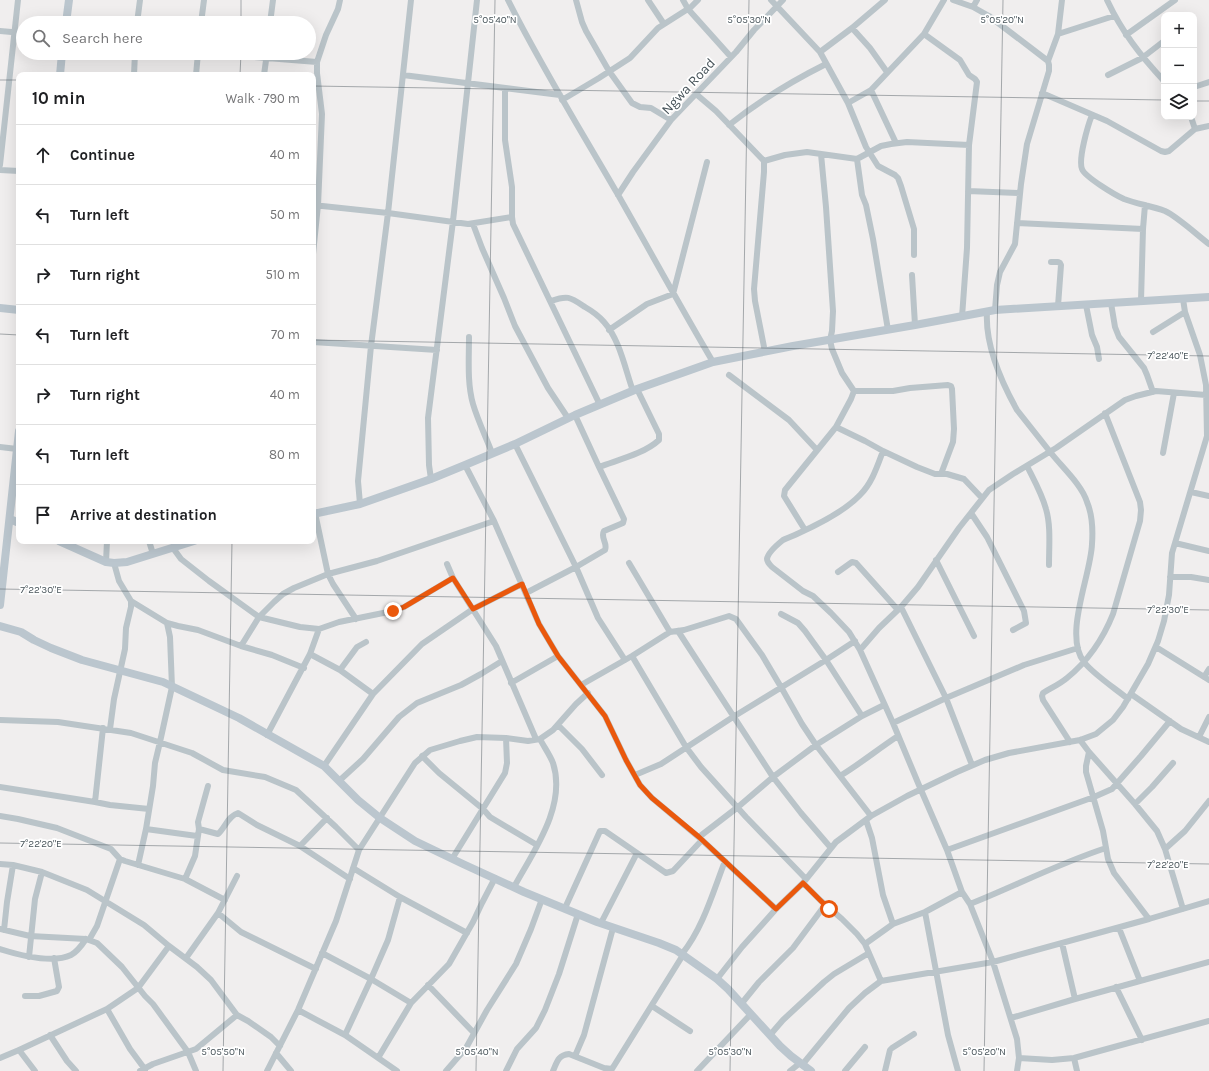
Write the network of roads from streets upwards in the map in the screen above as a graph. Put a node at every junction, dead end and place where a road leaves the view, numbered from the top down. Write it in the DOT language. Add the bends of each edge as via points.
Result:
graph roads {
  1 [pos="18,0"];
  2 [pos="69,0"];
  3 [pos="140,0"];
  4 [pos="204,0"];
  5 [pos="273,0"];
  6 [pos="340,0"];
  7 [pos="411,0"];
  8 [pos="477,0"];
  9 [pos="508,0"];
  10 [pos="576,0"];
  11 [pos="648,0"];
  12 [pos="683,0"];
  13 [pos="698,0"];
  14 [pos="771,0"];
  15 [pos="784,0"];
  16 [pos="885,0"];
  17 [pos="944,0"];
  18 [pos="953,0"];
  19 [pos="977,0"];
  20 [pos="1062,0"];
  21 [pos="1107,0"];
  22 [pos="1175,0"];
  23 [pos="777,7"];
  24 [pos="973,7"];
  25 [pos="688,9"];
  26 [pos="16,16"];
  27 [pos="16,16"];
  28 [pos="67,16"];
  29 [pos="138,16"];
  30 [pos="202,16"];
  31 [pos="271,16"];
  32 [pos="1114,16"];
  33 [pos="664,24"];
  34 [pos="852,28"];
  35 [pos="0,31"];
  36 [pos="14,33"];
  37 [pos="924,34"];
  38 [pos="1058,34"];
  39 [pos="1126,35"];
  40 [pos="1161,43"];
  41 [pos="820,52"];
  42 [pos="731,57"];
  43 [pos="1142,58"];
  44 [pos="61,60"];
  45 [pos="135,60"];
  46 [pos="197,60"];
  47 [pos="266,60"];
  48 [pos="300,60"];
  49 [pos="1048,61"];
  50 [pos="317,62"];
  51 [pos="826,64"];
  52 [pos="609,71"];
  53 [pos="60,72"];
  54 [pos="134,72"];
  55 [pos="196,72"];
  56 [pos="264,72"];
  57 [pos="887,72"];
  58 [pos="403,75"];
  59 [pos="1108,75"];
  60 [pos="1161,78"];
  61 [pos="1209,82"];
  62 [pos="469,84"];
  63 [pos="1197,86"];
  64 [pos="505,88"];
  65 [pos="871,90"];
  66 [pos="1042,93"];
  67 [pos="696,94"];
  68 [pos="561,98"];
  69 [pos="848,103"];
  70 [pos="1092,115"];
  71 [pos="671,120"];
  72 [pos="1192,120"];
  73 [pos="729,125"];
  74 [pos="1209,126"];
  75 [pos="1195,129"];
  76 [pos="896,143"];
  77 [pos="968,145"];
  78 [pos="869,152"];
  79 [pos="821,154"];
  80 [pos="857,159"];
  81 [pos="764,161"];
  82 [pos="707,162"];
  83 [pos="0,165"];
  84 [pos="0,170"];
  85 [pos="16,172"];
  86 [pos="968,191"];
  87 [pos="316,192"];
  88 [pos="1020,193"];
  89 [pos="618,195"];
  90 [pos="316,205"];
  91 [pos="1145,205"];
  92 [pos="388,213"];
  93 [pos="512,217"];
  94 [pos="453,222"];
  95 [pos="473,224"];
  96 [pos="1017,224"];
  97 [pos="1143,229"];
  98 [pos="1209,244"];
  99 [pos="914,255"];
  100 [pos="1051,262"];
  101 [pos="912,274"];
  102 [pos="673,294"];
  103 [pos="1209,297"];
  104 [pos="1183,299"];
  105 [pos="551,301"];
  106 [pos="1141,301"];
  107 [pos="1111,303"];
  108 [pos="1086,305"];
  109 [pos="1058,306"];
  110 [pos="0,308"];
  111 [pos="16,310"];
  112 [pos="991,311"];
  113 [pos="1185,312"];
  114 [pos="962,317"];
  115 [pos="915,325"];
  116 [pos="609,330"];
  117 [pos="888,330"];
  118 [pos="1153,332"];
  119 [pos="469,337"];
  120 [pos="830,340"];
  121 [pos="316,342"];
  122 [pos="371,346"];
  123 [pos="437,350"];
  124 [pos="765,352"];
  125 [pos="1099,359"];
  126 [pos="713,362"];
  127 [pos="729,375"];
  128 [pos="1208,384"];
  129 [pos="635,390"];
  130 [pos="854,391"];
  131 [pos="1153,392"];
  132 [pos="1174,393"];
  133 [pos="1206,395"];
  134 [pos="600,405"];
  135 [pos="1105,413"];
  136 [pos="571,417"];
  137 [pos="836,427"];
  138 [pos="1208,436"];
  139 [pos="515,444"];
  140 [pos="0,447"];
  141 [pos="16,448"];
  142 [pos="817,450"];
  143 [pos="883,451"];
  144 [pos="1050,452"];
  145 [pos="492,453"];
  146 [pos="1163,453"];
  147 [pos="465,465"];
  148 [pos="16,466"];
  149 [pos="1027,466"];
  150 [pos="598,467"];
  151 [pos="941,474"];
  152 [pos="431,478"];
  153 [pos="1191,492"];
  154 [pos="1209,496"];
  155 [pos="982,498"];
  156 [pos="360,504"];
  157 [pos="971,513"];
  158 [pos="316,514"];
  159 [pos="10,519"];
  160 [pos="494,521"];
  161 [pos="16,522"];
  162 [pos="316,523"];
  163 [pos="804,530"];
  164 [pos="1175,543"];
  165 [pos="66,544"];
  166 [pos="107,544"];
  167 [pos="150,544"];
  168 [pos="185,544"];
  169 [pos="173,548"];
  170 [pos="1209,552"];
  171 [pos="152,554"];
  172 [pos="936,560"];
  173 [pos="106,562"];
  174 [pos="629,563"];
  175 [pos="114,564"];
  176 [pos="446,564"];
  177 [pos="1049,564"];
  178 [pos="576,567"];
  179 [pos="838,572"];
  180 [pos="328,574"];
  181 [pos="1170,577"];
  182 [pos="453,578"];
  183 [pos="1209,580"];
  184 [pos="522,584"];
  185 [pos="1,589"];
  186 [pos="526,593"];
  187 [pos="131,601"];
  188 [pos="0,605"];
  189 [pos="473,609"];
  190 [pos="900,609"];
  191 [pos="781,614"];
  192 [pos="259,617"];
  193 [pos="356,618"];
  194 [pos="168,623"];
  195 [pos="0,626"];
  196 [pos="319,629"];
  197 [pos="1013,630"];
  198 [pos="678,631"];
  199 [pos="670,632"];
  200 [pos="974,636"];
  201 [pos="855,641"];
  202 [pos="366,642"];
  203 [pos="241,646"];
  204 [pos="1156,647"];
  205 [pos="1078,648"];
  206 [pos="860,650"];
  207 [pos="310,654"];
  208 [pos="558,656"];
  209 [pos="632,656"];
  210 [pos="625,660"];
  211 [pos="826,660"];
  212 [pos="502,661"];
  213 [pos="1084,662"];
  214 [pos="304,668"];
  215 [pos="1209,669"];
  216 [pos="340,670"];
  217 [pos="121,672"];
  218 [pos="1207,679"];
  219 [pos="511,683"];
  220 [pos="581,685"];
  221 [pos="172,687"];
  222 [pos="781,687"];
  223 [pos="588,693"];
  224 [pos="373,694"];
  225 [pos="1130,696"];
  226 [pos="946,698"];
  227 [pos="884,705"];
  228 [pos="733,716"];
  229 [pos="862,716"];
  230 [pos="1209,717"];
  231 [pos="0,720"];
  232 [pos="1170,721"];
  233 [pos="893,723"];
  234 [pos="558,725"];
  235 [pos="103,728"];
  236 [pos="110,729"];
  237 [pos="267,735"];
  238 [pos="898,736"];
  239 [pos="1199,737"];
  240 [pos="506,738"];
  241 [pos="538,739"];
  242 [pos="1080,740"];
  243 [pos="160,742"];
  244 [pos="1070,742"];
  245 [pos="1209,742"];
  246 [pos="816,745"];
  247 [pos="686,747"];
  248 [pos="1089,752"];
  249 [pos="422,756"];
  250 [pos="1173,763"];
  251 [pos="324,766"];
  252 [pos="972,766"];
  253 [pos="602,775"];
  254 [pos="635,775"];
  255 [pos="840,776"];
  256 [pos="773,777"];
  257 [pos="339,781"];
  258 [pos="1117,784"];
  259 [pos="208,786"];
  260 [pos="0,787"];
  261 [pos="920,790"];
  262 [pos="1094,797"];
  263 [pos="1209,801"];
  264 [pos="95,802"];
  265 [pos="1135,804"];
  266 [pos="738,808"];
  267 [pos="149,809"];
  268 [pos="482,809"];
  269 [pos="0,816"];
  270 [pos="327,818"];
  271 [pos="380,818"];
  272 [pos="869,818"];
  273 [pos="146,829"];
  274 [pos="199,829"];
  275 [pos="197,836"];
  276 [pos="700,838"];
  277 [pos="537,845"];
  278 [pos="300,846"];
  279 [pos="831,848"];
  280 [pos="1106,848"];
  281 [pos="1165,849"];
  282 [pos="359,850"];
  283 [pos="947,850"];
  284 [pos="637,853"];
  285 [pos="120,859"];
  286 [pos="452,859"];
  287 [pos="725,861"];
  288 [pos="0,864"];
  289 [pos="13,865"];
  290 [pos="138,865"];
  291 [pos="353,868"];
  292 [pos="42,872"];
  293 [pos="237,876"];
  294 [pos="495,878"];
  295 [pos="185,879"];
  296 [pos="350,880"];
  297 [pos="805,881"];
  298 [pos="514,887"];
  299 [pos="962,892"];
  300 [pos="400,897"];
  301 [pos="542,899"];
  302 [pos="225,900"];
  303 [pos="1209,901"];
  304 [pos="106,902"];
  305 [pos="970,904"];
  306 [pos="825,905"];
  307 [pos="564,908"];
  308 [pos="776,909"];
  309 [pos="1183,909"];
  310 [pos="925,912"];
  311 [pos="218,913"];
  312 [pos="578,914"];
  313 [pos="1149,919"];
  314 [pos="601,923"];
  315 [pos="893,924"];
  316 [pos="613,928"];
  317 [pos="1119,928"];
  318 [pos="2,930"];
  319 [pos="467,932"];
  320 [pos="30,936"];
  321 [pos="88,939"];
  322 [pos="1062,943"];
  323 [pos="865,944"];
  324 [pos="169,946"];
  325 [pos="0,949"];
  326 [pos="322,953"];
  327 [pos="868,953"];
  328 [pos="683,955"];
  329 [pos="29,957"];
  330 [pos="54,958"];
  331 [pos="186,958"];
  332 [pos="993,962"];
  333 [pos="1209,962"];
  334 [pos="316,968"];
  335 [pos="937,971"];
  336 [pos="371,979"];
  337 [pos="717,979"];
  338 [pos="881,981"];
  339 [pos="1140,981"];
  340 [pos="428,985"];
  341 [pos="1116,987"];
  342 [pos="138,988"];
  343 [pos="25,996"];
  344 [pos="1075,999"];
  345 [pos="411,1003"];
  346 [pos="742,1003"];
  347 [pos="652,1006"];
  348 [pos="107,1009"];
  349 [pos="298,1010"];
  350 [pos="751,1014"];
  351 [pos="237,1015"];
  352 [pos="1011,1018"];
  353 [pos="1209,1021"];
  354 [pos="690,1031"];
  355 [pos="474,1033"];
  356 [pos="914,1034"];
  357 [pos="50,1035"];
  358 [pos="345,1035"];
  359 [pos="770,1035"];
  360 [pos="1142,1040"];
  361 [pos="280,1046"];
  362 [pos="865,1046"];
  363 [pos="19,1050"];
  364 [pos="188,1052"];
  365 [pos="276,1053"];
  366 [pos="575,1056"];
  367 [pos="0,1058"];
  368 [pos="378,1058"];
  369 [pos="1018,1058"];
  370 [pos="1074,1058"];
  371 [pos="801,1064"];
  372 [pos="143,1070"];
  373 [pos="612,1070"];
  374 [pos="956,1070"];
  375 [pos="34,1071"];
  376 [pos="76,1071"];
  377 [pos="196,1071"];
  378 [pos="267,1071"];
  379 [pos="291,1071"];
  380 [pos="397,1071"];
  381 [pos="446,1071"];
  382 [pos="506,1071"];
  383 [pos="553,1071"];
  384 [pos="698,1071"];
  385 [pos="790,1071"];
  386 [pos="811,1071"];
  387 [pos="845,1071"];
  388 [pos="885,1071"];
  389 [pos="1017,1071"];
  390 [pos="1077,1071"];
  1 -- 27 [label="street"];
  2 -- 28 [label="street"];
  3 -- 29 [label="street"];
  4 -- 30 [label="street"];
  5 -- 31 [label="street"];
  6 -- 50 [label="street"];
  7 -- 58 [label="street"];
  8 -- 62 [label="street"];
  9 -- 68 [label="street"];
  10 -- 52 [label="street" via="584,27"];
  11 -- 33 [label="street"];
  12 -- 25 [label="street"];
  13 -- 25 [label="street"];
  14 -- 23 [label="street"];
  15 -- 23 [label="street, Ngwa Road"];
  16 -- 34 [label="street"];
  17 -- 37 [label="street"];
  18 -- 24 [label="street"];
  19 -- 24 [label="street"];
  20 -- 38 [label="street"];
  21 -- 32 [label="street"];
  22 -- 39 [label="street"];
  23 -- 41 [label="street"];
  23 -- 42 [label="street, Ngwa Road"];
  24 -- 49 [label="street" via="989,16"];
  25 -- 33 [label="street"];
  25 -- 42 [label="street"];
  26 -- 36 [label="street"];
  32 -- 38 [label="street"];
  32 -- 39 [label="street"];
  33 -- 52 [label="street" via="649,36 634,54"];
  34 -- 41 [label="street"];
  34 -- 57 [label="street"];
  35 -- 36 [label="street"];
  36 -- 83 [label="street"];
  37 -- 57 [label="street"];
  37 -- 77 [label="street" via="960,60 968,75 977,82"];
  38 -- 49 [label="street"];
  39 -- 43 [label="street"];
  40 -- 43 [label="street"];
  41 -- 51 [label="street"];
  42 -- 67 [label="street, Ngwa Road"];
  43 -- 59 [label="street"];
  43 -- 60 [label="street"];
  44 -- 53 [label="street"];
  45 -- 54 [label="street"];
  46 -- 55 [label="street"];
  47 -- 56 [label="street"];
  48 -- 50 [label="street"];
  49 -- 66 [label="street" via="1049,71"];
  50 -- 87 [label="street" via="322,114"];
  51 -- 69 [label="street"];
  51 -- 73 [label="street" via="763,100"];
  52 -- 68 [label="street"];
  52 -- 71 [label="street" via="632,102 640,107 651,108"];
  57 -- 65 [label="street"];
  58 -- 62 [label="street"];
  58 -- 92 [label="street"];
  61 -- 63 [label="street"];
  62 -- 64 [label="street"];
  62 -- 94 [label="street"];
  64 -- 68 [label="street"];
  64 -- 93 [label="street" via="505,140 512,187"];
  65 -- 69 [label="street"];
  65 -- 76 [label="street"];
  66 -- 70 [label="street"];
  66 -- 88 [label="street" via="1027,144"];
  67 -- 71 [label="street, Ngwa Road"];
  67 -- 73 [label="street"];
  68 -- 89 [label="street"];
  69 -- 78 [label="street"];
  70 -- 75 [label="street" via="1165,152"];
  70 -- 91 [label="street" via="1080,161 1084,173 1123,198"];
  71 -- 89 [label="street, Ngwa Road"];
  72 -- 75 [label="street"];
  73 -- 81 [label="street"];
  74 -- 75 [label="street"];
  76 -- 77 [label="street"];
  76 -- 78 [label="street"];
  77 -- 86 [label="street"];
  78 -- 80 [label="street"];
  78 -- 99 [label="street" via="878,166 898,178 914,229"];
  79 -- 80 [label="street"];
  79 -- 81 [label="street" via="796,153"];
  79 -- 120 [label="street" via="832,305"];
  80 -- 117 [label="street"];
  81 -- 124 [label="street" via="754,289"];
  82 -- 102 [label="street"];
  84 -- 85 [label="street"];
  86 -- 88 [label="street"];
  86 -- 114 [label="street"];
  88 -- 96 [label="street"];
  89 -- 102 [label="street"];
  90 -- 92 [label="street"];
  91 -- 97 [label="street"];
  91 -- 98 [label="street" via="1166,212"];
  92 -- 94 [label="street"];
  92 -- 122 [label="street"];
  93 -- 95 [label="street"];
  93 -- 105 [label="street" via="516,232"];
  94 -- 95 [label="street"];
  94 -- 123 [label="street"];
  95 -- 136 [label="street" via="515,326 548,388"];
  96 -- 97 [label="street"];
  96 -- 112 [label="street" via="1015,244 1000,272"];
  97 -- 106 [label="street"];
  100 -- 109 [label="street" via="1058,262 1061,265"];
  101 -- 115 [label="street"];
  102 -- 116 [label="street" via="647,304"];
  102 -- 126 [label="street"];
  103 -- 104 [label="street"];
  104 -- 106 [label="street"];
  104 -- 113 [label="street"];
  105 -- 116 [label="street" via="561,297 571,298 594,313"];
  105 -- 134 [label="street"];
  106 -- 107 [label="street"];
  107 -- 108 [label="street"];
  107 -- 131 [label="street" via="1119,337 1144,368"];
  108 -- 109 [label="street"];
  108 -- 125 [label="street"];
  109 -- 112 [label="street"];
  110 -- 111 [label="street"];
  112 -- 114 [label="street"];
  112 -- 144 [label="street" via="986,321 1002,381 1017,410"];
  113 -- 118 [label="street"];
  113 -- 128 [label="street"];
  114 -- 115 [label="street"];
  115 -- 117 [label="street"];
  116 -- 129 [label="street" via="619,348"];
  117 -- 120 [label="street"];
  119 -- 145 [label="street" via="470,391"];
  120 -- 124 [label="street"];
  120 -- 130 [label="street" via="842,373"];
  121 -- 122 [label="street"];
  122 -- 123 [label="street"];
  122 -- 156 [label="street" via="358,481"];
  123 -- 152 [label="street" via="428,418"];
  124 -- 126 [label="street"];
  126 -- 129 [label="street"];
  127 -- 142 [label="street" via="789,420"];
  128 -- 133 [label="street"];
  129 -- 134 [label="street"];
  129 -- 150 [label="street" via="659,434 659,440 637,453"];
  130 -- 137 [label="street"];
  130 -- 151 [label="street" via="893,391 926,386 951,386 953,442"];
  131 -- 132 [label="street"];
  131 -- 135 [label="street" via="1125,400"];
  132 -- 133 [label="street"];
  132 -- 146 [label="street"];
  133 -- 138 [label="street"];
  134 -- 136 [label="street"];
  135 -- 144 [label="street"];
  135 -- 213 [label="street" via="1141,510 1113,614 1099,643"];
  136 -- 139 [label="street"];
  136 -- 150 [label="street"];
  137 -- 142 [label="street"];
  137 -- 143 [label="street"];
  138 -- 153 [label="street"];
  139 -- 145 [label="street"];
  139 -- 178 [label="street"];
  140 -- 141 [label="street"];
  142 -- 163 [label="street" via="784,493"];
  143 -- 151 [label="street" via="917,467"];
  143 -- 163 [label="street" via="870,482 861,495 848,506"];
  144 -- 149 [label="street"];
  144 -- 205 [label="street" via="1077,483 1087,500 1092,521 1090,564 1077,624"];
  145 -- 147 [label="street"];
  147 -- 152 [label="street"];
  147 -- 160 [label="street"];
  148 -- 159 [label="street"];
  149 -- 155 [label="street" via="995,485"];
  149 -- 177 [label="street" via="1046,509"];
  150 -- 178 [label="street" via="624,519 623,523 604,531 602,536 605,550"];
  151 -- 155 [label="street" via="964,479"];
  152 -- 156 [label="street"];
  153 -- 154 [label="street"];
  153 -- 164 [label="street"];
  155 -- 157 [label="street"];
  156 -- 158 [label="street"];
  157 -- 172 [label="street"];
  157 -- 197 [label="street" via="987,537 1024,611 1026,623"];
  159 -- 161 [label="street"];
  159 -- 185 [label="street"];
  160 -- 180 [label="street" via="377,561"];
  160 -- 184 [label="street"];
  162 -- 180 [label="street"];
  163 -- 201 [label="street" via="775,547 767,559 768,562 832,613"];
  164 -- 170 [label="street"];
  164 -- 181 [label="street"];
  165 -- 173 [label="street"];
  166 -- 173 [label="street"];
  167 -- 171 [label="street"];
  168 -- 169 [label="street"];
  169 -- 171 [label="street"];
  169 -- 192 [label="street" via="181,559"];
  171 -- 175 [label="street"];
  172 -- 190 [label="street"];
  172 -- 200 [label="street"];
  173 -- 175 [label="street"];
  174 -- 199 [label="street"];
  175 -- 187 [label="street" via="119,581"];
  176 -- 182 [label="street"];
  178 -- 186 [label="street"];
  178 -- 210 [label="street" via="598,618"];
  179 -- 190 [label="street" via="852,562 856,563"];
  180 -- 192 [label="street" via="283,594"];
  180 -- 193 [label="street"];
  181 -- 183 [label="street"];
  181 -- 204 [label="street" via="1164,621"];
  182 -- 189 [label="street"];
  182 -- 193 [label="street" via="404,607"];
  184 -- 186 [label="street"];
  184 -- 189 [label="street"];
  185 -- 188 [label="street"];
  186 -- 208 [label="street" via="539,624"];
  187 -- 194 [label="street"];
  187 -- 217 [label="street"];
  189 -- 212 [label="street" via="496,646"];
  189 -- 224 [label="street" via="422,644"];
  190 -- 206 [label="street"];
  190 -- 226 [label="street"];
  191 -- 211 [label="street" via="798,623"];
  192 -- 196 [label="street"];
  192 -- 203 [label="street"];
  193 -- 196 [label="street"];
  194 -- 203 [label="street" via="198,630"];
  194 -- 221 [label="street"];
  195 -- 217 [label="street" via="21,632 51,648 82,660"];
  196 -- 207 [label="street"];
  198 -- 199 [label="street"];
  198 -- 222 [label="street" via="729,616 736,619"];
  198 -- 228 [label="street"];
  199 -- 209 [label="street"];
  201 -- 206 [label="street"];
  201 -- 211 [label="street"];
  202 -- 216 [label="street" via="358,647"];
  203 -- 214 [label="street"];
  204 -- 218 [label="street"];
  204 -- 225 [label="street"];
  205 -- 213 [label="street"];
  205 -- 226 [label="street" via="1024,665"];
  206 -- 227 [label="street"];
  207 -- 214 [label="street"];
  207 -- 216 [label="street"];
  208 -- 219 [label="street"];
  208 -- 220 [label="street"];
  209 -- 210 [label="street"];
  209 -- 247 [label="street"];
  210 -- 220 [label="street"];
  211 -- 222 [label="street"];
  211 -- 229 [label="street"];
  212 -- 219 [label="street"];
  212 -- 257 [label="street" via="461,685 417,703 399,717"];
  213 -- 225 [label="street"];
  213 -- 244 [label="street" via="1042,696"];
  214 -- 237 [label="street"];
  215 -- 218 [label="street"];
  216 -- 224 [label="street"];
  217 -- 221 [label="street" via="163,682"];
  217 -- 236 [label="street"];
  219 -- 241 [label="street"];
  220 -- 223 [label="street"];
  221 -- 237 [label="street" via="239,718"];
  221 -- 243 [label="street"];
  222 -- 228 [label="street"];
  222 -- 246 [label="street"];
  223 -- 234 [label="street"];
  223 -- 254 [label="street" via="605,716"];
  224 -- 251 [label="street"];
  225 -- 232 [label="street"];
  225 -- 242 [label="street" via="1113,720 1096,734"];
  226 -- 233 [label="street"];
  226 -- 252 [label="street"];
  227 -- 229 [label="street"];
  227 -- 233 [label="street"];
  228 -- 247 [label="street"];
  228 -- 256 [label="street"];
  229 -- 246 [label="street"];
  230 -- 239 [label="street"];
  231 -- 235 [label="street" via="58,722"];
  232 -- 239 [label="street"];
  232 -- 258 [label="street"];
  233 -- 238 [label="street"];
  234 -- 241 [label="street"];
  234 -- 253 [label="street" via="582,749"];
  235 -- 236 [label="street"];
  235 -- 264 [label="street"];
  236 -- 243 [label="street"];
  237 -- 251 [label="street"];
  238 -- 255 [label="street"];
  238 -- 261 [label="street"];
  239 -- 245 [label="street"];
  240 -- 241 [label="street" via="528,741"];
  240 -- 249 [label="street" via="477,737 430,750"];
  240 -- 268 [label="street" via="505,773"];
  241 -- 277 [label="street" via="553,763 556,789 551,816"];
  242 -- 244 [label="street"];
  242 -- 248 [label="street"];
  243 -- 267 [label="street" via="154,763"];
  243 -- 270 [label="street" via="192,753 223,770 265,777 287,785"];
  244 -- 252 [label="street" via="1009,753"];
  246 -- 255 [label="street"];
  246 -- 256 [label="street"];
  247 -- 254 [label="street" via="661,764"];
  247 -- 266 [label="street"];
  248 -- 258 [label="street"];
  248 -- 262 [label="street" via="1086,766"];
  249 -- 268 [label="street"];
  249 -- 271 [label="street"];
  250 -- 265 [label="street"];
  251 -- 257 [label="street"];
  252 -- 261 [label="street"];
  254 -- 276 [label="street" via="652,798"];
  255 -- 272 [label="street"];
  256 -- 266 [label="street"];
  256 -- 279 [label="street"];
  257 -- 271 [label="street"];
  258 -- 262 [label="street"];
  258 -- 265 [label="street"];
  259 -- 274 [label="street" via="198,822"];
  260 -- 264 [label="street"];
  261 -- 272 [label="street"];
  261 -- 283 [label="street"];
  262 -- 280 [label="street"];
  262 -- 283 [label="street"];
  263 -- 281 [label="street" via="1185,831"];
  264 -- 267 [label="street"];
  265 -- 281 [label="street" via="1157,831"];
  266 -- 276 [label="street"];
  266 -- 297 [label="street"];
  267 -- 273 [label="street"];
  268 -- 277 [label="street" via="490,817"];
  268 -- 286 [label="street"];
  269 -- 285 [label="street" via="57,828 111,849"];
  270 -- 278 [label="street"];
  270 -- 282 [label="street"];
  271 -- 282 [label="street"];
  271 -- 286 [label="street" via="415,841"];
  272 -- 279 [label="street"];
  272 -- 315 [label="street" via="883,895"];
  273 -- 275 [label="street"];
  273 -- 290 [label="street"];
  274 -- 275 [label="street"];
  274 -- 278 [label="street" via="218,834 230,817 238,813"];
  275 -- 295 [label="street" via="195,856"];
  276 -- 284 [label="street" via="669,873"];
  276 -- 287 [label="street"];
  277 -- 298 [label="street"];
  278 -- 296 [label="street"];
  279 -- 297 [label="street"];
  280 -- 305 [label="street" via="1075,858"];
  280 -- 313 [label="street" via="1114,873"];
  281 -- 309 [label="street"];
  282 -- 291 [label="street"];
  283 -- 299 [label="street"];
  284 -- 307 [label="street" via="605,830 600,831"];
  284 -- 314 [label="street"];
  285 -- 290 [label="street"];
  285 -- 304 [label="street"];
  286 -- 294 [label="street"];
  287 -- 308 [label="street"];
  287 -- 328 [label="street" via="696,934"];
  288 -- 289 [label="street"];
  289 -- 292 [label="street"];
  289 -- 318 [label="street"];
  290 -- 295 [label="street"];
  291 -- 296 [label="street"];
  291 -- 300 [label="street"];
  292 -- 304 [label="street" via="87,890"];
  292 -- 320 [label="street"];
  293 -- 302 [label="street"];
  294 -- 298 [label="street"];
  294 -- 319 [label="street"];
  295 -- 302 [label="street"];
  296 -- 326 [label="street"];
  297 -- 306 [label="street"];
  297 -- 308 [label="street"];
  298 -- 301 [label="street"];
  299 -- 305 [label="street"];
  299 -- 310 [label="street"];
  300 -- 319 [label="street"];
  300 -- 336 [label="street" via="388,940"];
  301 -- 307 [label="street"];
  301 -- 355 [label="street" via="516,964"];
  302 -- 311 [label="street"];
  303 -- 309 [label="street"];
  304 -- 321 [label="street" via="97,926"];
  304 -- 324 [label="street" via="144,925"];
  305 -- 332 [label="street"];
  306 -- 323 [label="street"];
  306 -- 346 [label="street" via="793,948"];
  307 -- 312 [label="street"];
  308 -- 337 [label="street"];
  309 -- 313 [label="street"];
  310 -- 315 [label="street"];
  310 -- 335 [label="street"];
  311 -- 331 [label="street"];
  311 -- 334 [label="street" via="240,932"];
  312 -- 314 [label="street"];
  312 -- 382 [label="street" via="545,1010 536,1028 517,1049"];
  313 -- 317 [label="street"];
  314 -- 316 [label="street"];
  315 -- 323 [label="street"];
  316 -- 328 [label="street" via="667,946"];
  316 -- 366 [label="street" via="584,1035"];
  317 -- 322 [label="street"];
  317 -- 339 [label="street"];
  318 -- 320 [label="street"];
  319 -- 340 [label="street" via="449,964"];
  320 -- 321 [label="street"];
  320 -- 329 [label="street"];
  321 -- 330 [label="street" via="71,955"];
  321 -- 342 [label="street" via="97,943 122,967"];
  322 -- 332 [label="street"];
  322 -- 344 [label="street"];
  323 -- 327 [label="street"];
  324 -- 331 [label="street"];
  324 -- 342 [label="street"];
  325 -- 329 [label="street"];
  326 -- 334 [label="street"];
  326 -- 336 [label="street"];
  327 -- 338 [label="street"];
  327 -- 359 [label="street" via="824,982"];
  328 -- 337 [label="street"];
  328 -- 347 [label="street"];
  329 -- 330 [label="street"];
  330 -- 343 [label="street" via="59,987 57,991 39,996"];
  331 -- 351 [label="street" via="211,980"];
  332 -- 335 [label="street"];
  332 -- 352 [label="street"];
  333 -- 339 [label="street"];
  334 -- 349 [label="street"];
  335 -- 338 [label="street"];
  335 -- 374 [label="street"];
  336 -- 345 [label="street"];
  336 -- 358 [label="street"];
  337 -- 346 [label="street"];
  338 -- 371 [label="street" via="849,1008"];
  339 -- 341 [label="street"];
  340 -- 345 [label="street"];
  340 -- 355 [label="street"];
  341 -- 344 [label="street"];
  341 -- 360 [label="street"];
  342 -- 348 [label="street"];
  342 -- 364 [label="street"];
  344 -- 352 [label="street"];
  345 -- 368 [label="street"];
  346 -- 350 [label="street"];
  347 -- 354 [label="street"];
  347 -- 373 [label="street"];
  348 -- 357 [label="street"];
  348 -- 372 [label="street"];
  349 -- 358 [label="street"];
  349 -- 361 [label="street"];
  350 -- 359 [label="street"];
  350 -- 384 [label="street"];
  351 -- 361 [label="street" via="271,1037"];
  351 -- 364 [label="street" via="196,1049"];
  352 -- 369 [label="street" via="1017,1039"];
  353 -- 360 [label="street"];
  355 -- 381 [label="street" via="466,1048"];
  356 -- 388 [label="street" via="890,1050"];
  357 -- 363 [label="street"];
  357 -- 376 [label="street"];
  358 -- 368 [label="street"];
  359 -- 371 [label="street"];
  360 -- 370 [label="street"];
  361 -- 365 [label="street"];
  362 -- 387 [label="street"];
  363 -- 367 [label="street"];
  363 -- 375 [label="street"];
  364 -- 372 [label="street"];
  364 -- 377 [label="street"];
  365 -- 378 [label="street"];
  365 -- 379 [label="street"];
  366 -- 373 [label="street"];
  366 -- 383 [label="street" via="563,1055 558,1059"];
  368 -- 380 [label="street"];
  369 -- 370 [label="street"];
  369 -- 389 [label="street"];
  370 -- 390 [label="street"];
  371 -- 385 [label="street"];
  371 -- 386 [label="street"];
}
